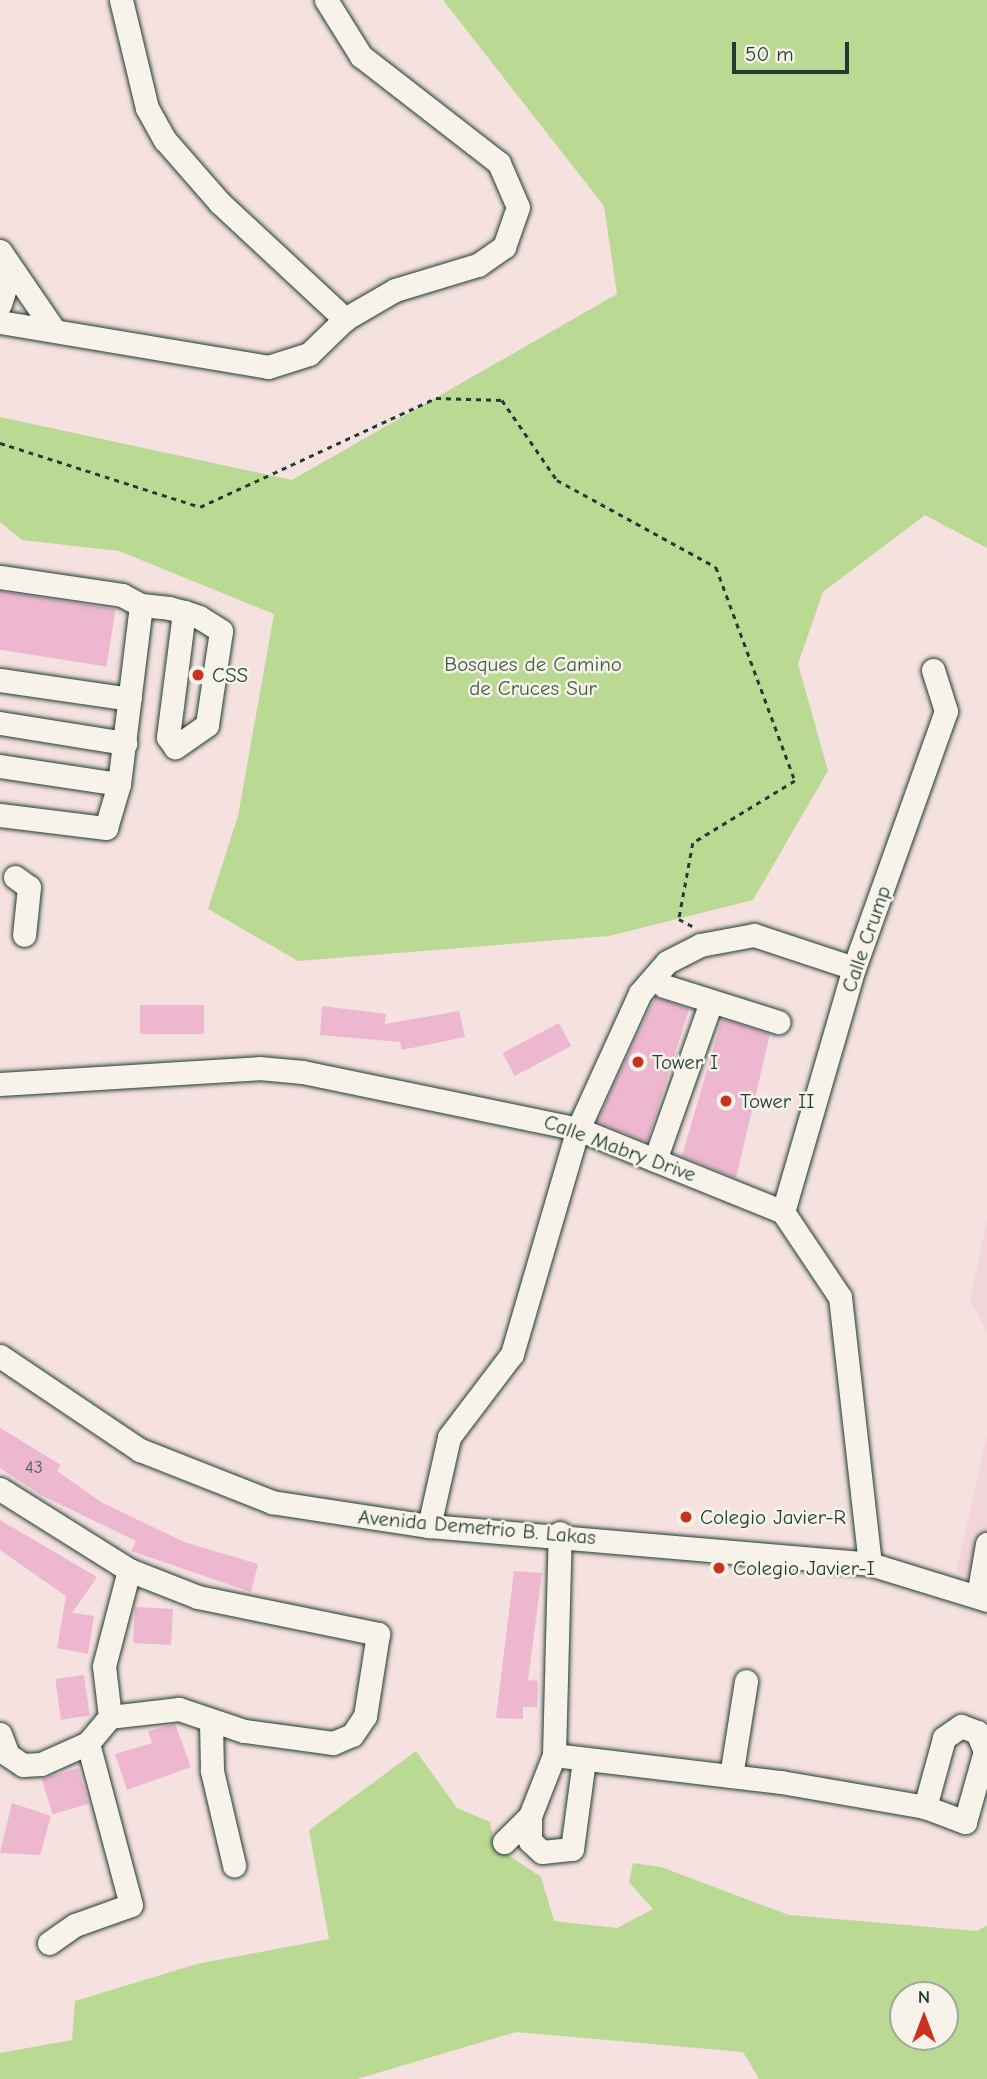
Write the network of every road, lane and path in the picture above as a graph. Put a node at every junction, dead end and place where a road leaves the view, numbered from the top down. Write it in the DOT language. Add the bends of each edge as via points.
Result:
graph roads {
  1 [pos="121,0"];
  2 [pos="326,0"];
  3 [pos="5,261"];
  4 [pos="0,304"];
  5 [pos="345,319"];
  6 [pos="0,323"];
  7 [pos="52,327"];
  8 [pos="0,443"];
  9 [pos="0,577"];
  10 [pos="141,605"];
  11 [pos="184,612"];
  12 [pos="933,670"];
  13 [pos="0,680"];
  14 [pos="130,699"];
  15 [pos="0,723"];
  16 [pos="125,743"];
  17 [pos="0,766"];
  18 [pos="119,783"];
  19 [pos="0,799"];
  20 [pos="0,815"];
  21 [pos="114,815"];
  22 [pos="15,877"];
  23 [pos="24,935"];
  24 [pos="719,940"];
  25 [pos="854,968"];
  26 [pos="664,986"];
  27 [pos="711,1002"];
  28 [pos="778,1022"];
  29 [pos="0,1084"];
  30 [pos="578,1129"];
  31 [pos="655,1160"];
  32 [pos="783,1212"];
  33 [pos="0,1356"];
  34 [pos="0,1489"];
  35 [pos="429,1526"];
  36 [pos="560,1533"];
  37 [pos="987,1544"];
  38 [pos="870,1563"];
  39 [pos="129,1570"];
  40 [pos="983,1598"];
  41 [pos="746,1681"];
  42 [pos="110,1717"];
  43 [pos="211,1722"];
  44 [pos="0,1734"];
  45 [pos="88,1743"];
  46 [pos="554,1755"];
  47 [pos="584,1760"];
  48 [pos="731,1776"];
  49 [pos="925,1807"];
  50 [pos="530,1816"];
  51 [pos="504,1842"];
  52 [pos="234,1865"];
  53 [pos="49,1943"];
  1 -- 5 [label="street" via="147,108 165,140 220,202"];
  2 -- 5 [label="street" via="361,56 499,163 519,207 504,247 478,265 395,290"];
  3 -- 4 [label="street"];
  3 -- 7 [label="street"];
  5 -- 7 [label="street" via="309,354 268,367"];
  6 -- 7 [label="street"];
  8 -- 24 [label="path" via="200,508 436,398 502,400 557,480 716,567 795,781 693,843 679,919"];
  9 -- 10 [label="street" via="122,596"];
  10 -- 11 [label="street"];
  10 -- 14 [label="street"];
  11 -- 11 [label="street" via="221,631 207,725 174,747 168,737"];
  12 -- 25 [label="street, Calle Crump" via="946,711"];
  13 -- 14 [label="street"];
  14 -- 16 [label="street"];
  15 -- 16 [label="street"];
  16 -- 18 [label="street"];
  17 -- 18 [label="street"];
  18 -- 21 [label="street"];
  19 -- 21 [label="street"];
  20 -- 21 [label="street" via="98,828 112,825"];
  22 -- 23 [label="street" via="29,887"];
  24 -- 25 [label="street" via="754,935"];
  24 -- 30 [label="street" via="667,962 640,993"];
  25 -- 32 [label="street, Calle Crump"];
  26 -- 27 [label="street"];
  27 -- 28 [label="street"];
  27 -- 31 [label="street"];
  29 -- 30 [label="street, Calle Mabry Drive" via="270,1069"];
  30 -- 31 [label="street, Calle Mabry Drive"];
  30 -- 35 [label="street" via="512,1354 449,1437"];
  31 -- 32 [label="street, Calle Mabry Drive"];
  32 -- 38 [label="street" via="841,1297"];
  33 -- 35 [label="street, Avenida Demetrio B. Lakas" via="113,1434 196,1477 285,1505"];
  34 -- 39 [label="street"];
  35 -- 36 [label="street, Avenida Demetrio B. Lakas"];
  36 -- 38 [label="street, Avenida Demetrio B. Lakas"];
  36 -- 46 [label="street"];
  37 -- 40 [label="street"];
  38 -- 40 [label="street, Avenida Demetrio B. Lakas"];
  39 -- 42 [label="street" via="104,1666"];
  39 -- 43 [label="street" via="198,1597 378,1634 365,1716 352,1735 332,1743"];
  41 -- 48 [label="street"];
  42 -- 43 [label="street" via="179,1709"];
  42 -- 45 [label="street"];
  43 -- 52 [label="street" via="212,1771"];
  44 -- 45 [label="street" via="8,1755 23,1765"];
  45 -- 53 [label="street" via="131,1905 75,1925"];
  46 -- 47 [label="street"];
  46 -- 50 [label="street"];
  47 -- 48 [label="street"];
  47 -- 50 [label="street" via="572,1849 542,1852 530,1841"];
  48 -- 49 [label="street"];
  50 -- 51 [label="street"];
}
